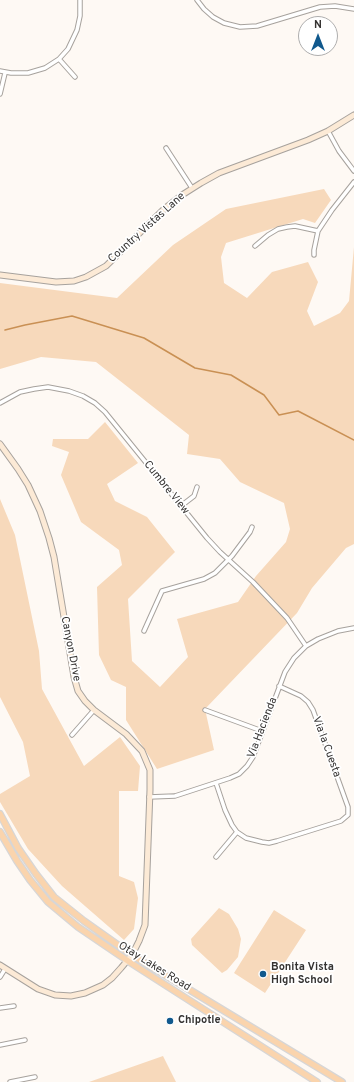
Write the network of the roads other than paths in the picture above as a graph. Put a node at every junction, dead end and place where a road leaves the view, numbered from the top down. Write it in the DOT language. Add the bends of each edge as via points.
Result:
graph roads {
  1 [pos="80,0"];
  2 [pos="197,0"];
  3 [pos="354,9"];
  4 [pos="59,59"];
  5 [pos="0,71"];
  6 [pos="5,73"];
  7 [pos="75,77"];
  8 [pos="0,94"];
  9 [pos="354,115"];
  10 [pos="328,131"];
  11 [pos="166,148"];
  12 [pos="354,171"];
  13 [pos="354,182"];
  14 [pos="192,188"];
  15 [pos="318,231"];
  16 [pos="255,246"];
  17 [pos="314,255"];
  18 [pos="0,275"];
  19 [pos="0,403"];
  20 [pos="0,444"];
  21 [pos="197,487"];
  22 [pos="182,506"];
  23 [pos="252,526"];
  24 [pos="228,560"];
  25 [pos="354,628"];
  26 [pos="144,631"];
  27 [pos="306,646"];
  28 [pos="279,686"];
  29 [pos="94,710"];
  30 [pos="205,710"];
  31 [pos="262,731"];
  32 [pos="72,734"];
  33 [pos="216,783"];
  34 [pos="149,796"];
  35 [pos="0,814"];
  36 [pos="0,832"];
  37 [pos="237,832"];
  38 [pos="216,857"];
  39 [pos="132,955"];
  40 [pos="127,961"];
  41 [pos="0,965"];
  42 [pos="5,969"];
  43 [pos="0,977"];
  44 [pos="14,1006"];
  45 [pos="0,1008"];
  46 [pos="25,1040"];
  47 [pos="0,1045"];
  48 [pos="35,1077"];
  49 [pos="10,1082"];
  50 [pos="317,1082"];
  51 [pos="342,1082"];
  1 -- 4 [label="street" via="77,30 72,43"];
  2 -- 3 [label="street" via="213,17 240,27 256,26 320,7"];
  4 -- 6 [label="street" via="34,72"];
  4 -- 7 [label="street"];
  5 -- 6 [label="street"];
  6 -- 8 [label="street"];
  9 -- 10 [label="street, Country Vistas Lane"];
  10 -- 12 [label="street"];
  10 -- 14 [label="street, Country Vistas Lane" via="290,148 219,173"];
  11 -- 14 [label="street"];
  13 -- 15 [label="street"];
  14 -- 18 [label="street, Country Vistas Lane" via="164,209 106,266 92,274 74,281 62,282"];
  15 -- 16 [label="street" via="295,226 278,229"];
  15 -- 17 [label="street"];
  19 -- 22 [label="street, Cumbre View" via="20,392 41,388 56,388 89,399 105,412"];
  20 -- 29 [label="street, Canyon Drive" via="18,469 40,511 54,554 74,677 78,691"];
  21 -- 22 [label="street" via="194,496"];
  22 -- 24 [label="street, Cumbre View"];
  23 -- 24 [label="street"];
  24 -- 26 [label="street" via="215,573 204,579 162,591"];
  24 -- 27 [label="street, Cumbre View" via="287,618"];
  25 -- 27 [label="street, Via Hacienda" via="330,633"];
  27 -- 28 [label="street, Via Hacienda" via="288,667"];
  28 -- 31 [label="street, Via Hacienda"];
  28 -- 37 [label="street, Via la Cuesta" via="301,696 313,710 348,807 348,815 341,821 269,843 246,838"];
  29 -- 32 [label="street"];
  29 -- 34 [label="street, Canyon Drive" via="126,734 142,751 150,770"];
  30 -- 31 [label="street"];
  31 -- 33 [label="street, Via Hacienda" via="248,766 234,776"];
  33 -- 34 [label="street, Via Hacienda" via="175,796"];
  33 -- 37 [label="street" via="225,810"];
  34 -- 39 [label="street, Canyon Drive" via="145,925"];
  35 -- 39 [label="main road, Otay Lakes Road" via="18,848 54,897"];
  36 -- 40 [label="main road, Otay Lakes Road" via="10,851 48,902 78,927"];
  37 -- 38 [label="street"];
  39 -- 40 [label="street, Canyon Drive"];
  39 -- 51 [label="main road, Otay Lakes Road"];
  40 -- 42 [label="street, Canyon Drive" via="103,985 71,996 55,995 38,989"];
  40 -- 50 [label="main road, Otay Lakes Road"];
  41 -- 42 [label="street, Canyon Drive"];
  42 -- 43 [label="street"];
  44 -- 45 [label="street"];
  46 -- 47 [label="street"];
  48 -- 49 [label="street"];
}
